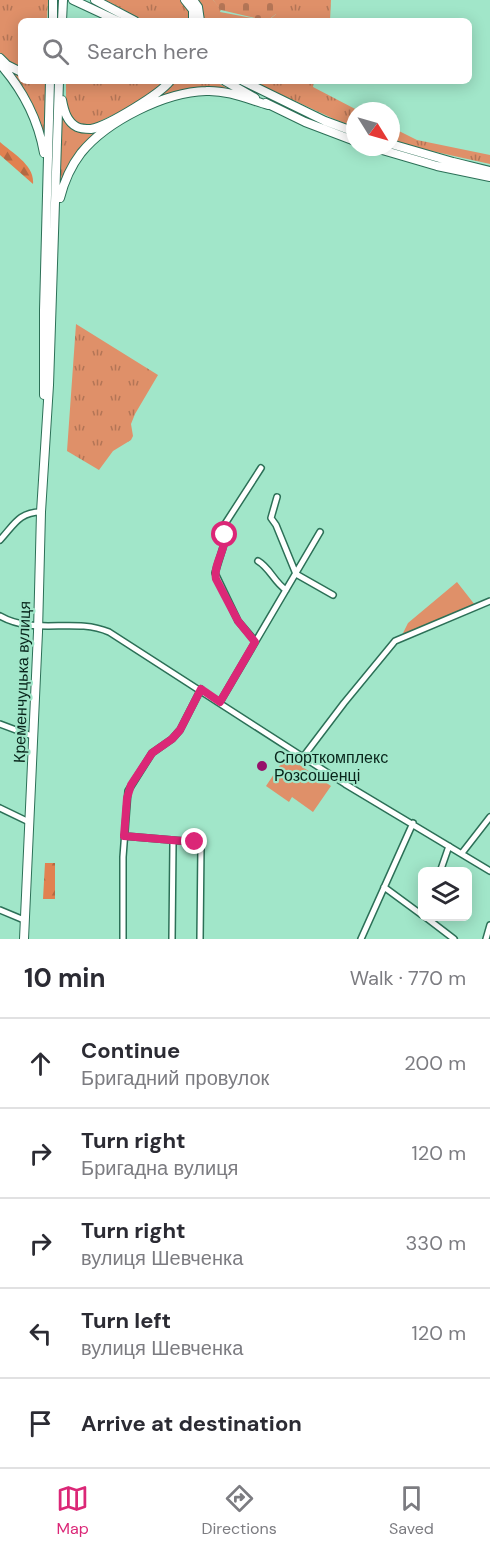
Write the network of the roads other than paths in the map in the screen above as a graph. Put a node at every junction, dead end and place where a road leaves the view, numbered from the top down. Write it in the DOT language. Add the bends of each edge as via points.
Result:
graph roads {
  1 [pos="53,0"];
  2 [pos="63,0"];
  3 [pos="94,0"];
  4 [pos="185,0"];
  5 [pos="192,0"];
  6 [pos="76,2"];
  7 [pos="53,18"];
  8 [pos="62,18"];
  9 [pos="111,18"];
  10 [pos="129,18"];
  11 [pos="193,18"];
  12 [pos="200,18"];
  13 [pos="0,58"];
  14 [pos="0,64"];
  15 [pos="18,70"];
  16 [pos="50,84"];
  17 [pos="60,84"];
  18 [pos="167,84"];
  19 [pos="230,84"];
  20 [pos="249,84"];
  21 [pos="59,90"];
  22 [pos="268,105"];
  23 [pos="346,129"];
  24 [pos="346,137"];
  25 [pos="400,147"];
  26 [pos="400,155"];
  27 [pos="490,171"];
  28 [pos="490,177"];
  29 [pos="46,180"];
  30 [pos="56,214"];
  31 [pos="46,426"];
  32 [pos="261,468"];
  33 [pos="277,496"];
  34 [pos="41,513"];
  35 [pos="321,532"];
  36 [pos="0,540"];
  37 [pos="258,561"];
  38 [pos="296,574"];
  39 [pos="286,590"];
  40 [pos="333,595"];
  41 [pos="490,601"];
  42 [pos="0,616"];
  43 [pos="38,626"];
  44 [pos="255,642"];
  45 [pos="201,689"];
  46 [pos="220,702"];
  47 [pos="0,724"];
  48 [pos="32,736"];
  49 [pos="303,757"];
  50 [pos="0,808"];
  51 [pos="490,817"];
  52 [pos="29,822"];
  53 [pos="413,822"];
  54 [pos="124,836"];
  55 [pos="173,844"];
  56 [pos="449,846"];
  57 [pos="462,853"];
  58 [pos="442,867"];
  59 [pos="490,871"];
  60 [pos="384,887"];
  61 [pos="0,910"];
  62 [pos="418,912"];
  63 [pos="24,920"];
  64 [pos="431,921"];
  65 [pos="490,925"];
  66 [pos="24,939"];
  67 [pos="123,939"];
  68 [pos="172,939"];
  69 [pos="200,939"];
  70 [pos="361,939"];
  71 [pos="454,939"];
  72 [pos="486,939"];
  1 -- 7 [label="highway"];
  2 -- 8 [label="highway"];
  3 -- 10 [label="highway"];
  4 -- 11 [label="highway" via="193,10"];
  5 -- 12 [label="highway"];
  6 -- 9 [label="highway"];
  13 -- 15 [label="highway"];
  14 -- 29 [label="highway" via="34,116 41,135"];
  16 -- 29 [label="highway"];
  17 -- 21 [label="highway"];
  18 -- 21 [label="highway" via="159,93 90,129 77,127 69,120"];
  19 -- 22 [label="highway"];
  20 -- 23 [label="highway"];
  21 -- 30 [label="highway"];
  22 -- 24 [label="highway"];
  22 -- 30 [label="highway" via="208,91 171,96 144,108 108,129 82,152 66,179"];
  25 -- 27 [label="highway"];
  26 -- 28 [label="highway"];
  29 -- 31 [label="highway"];
  30 -- 31 [label="highway"];
  31 -- 34 [label="highway, Кременчуцька вулиця"];
  32 -- 44 [label="street" via="223,527 225,541 215,573 238,621"];
  33 -- 38 [label="street" via="271,518"];
  34 -- 36 [label="street" via="22,516"];
  34 -- 43 [label="highway, Кременчуцька вулиця"];
  35 -- 38 [label="street"];
  37 -- 39 [label="street"];
  38 -- 39 [label="street"];
  38 -- 40 [label="street"];
  39 -- 44 [label="street"];
  41 -- 49 [label="street" via="395,641"];
  42 -- 43 [label="street" via="21,626"];
  43 -- 45 [label="street" via="104,630"];
  43 -- 48 [label="highway, Кременчуцька вулиця"];
  44 -- 46 [label="street"];
  45 -- 46 [label="street"];
  45 -- 54 [label="street" via="180,730 152,753 131,785"];
  46 -- 49 [label="street"];
  47 -- 48 [label="street"];
  48 -- 52 [label="highway, Кременчуцька вулиця"];
  49 -- 53 [label="street"];
  50 -- 52 [label="street"];
  51 -- 57 [label="street"];
  52 -- 63 [label="highway, Кременчуцька вулиця"];
  53 -- 56 [label="street"];
  53 -- 60 [label="street"];
  54 -- 67 [label="street"];
  54 -- 69 [label="street" via="201,844"];
  55 -- 68 [label="street"];
  56 -- 57 [label="street"];
  56 -- 58 [label="street"];
  57 -- 59 [label="street"];
  60 -- 62 [label="street"];
  60 -- 70 [label="street"];
  61 -- 63 [label="street"];
  63 -- 66 [label="highway, Кременчуцька вулиця"];
  64 -- 71 [label="street"];
  65 -- 72 [label="street"];
}
